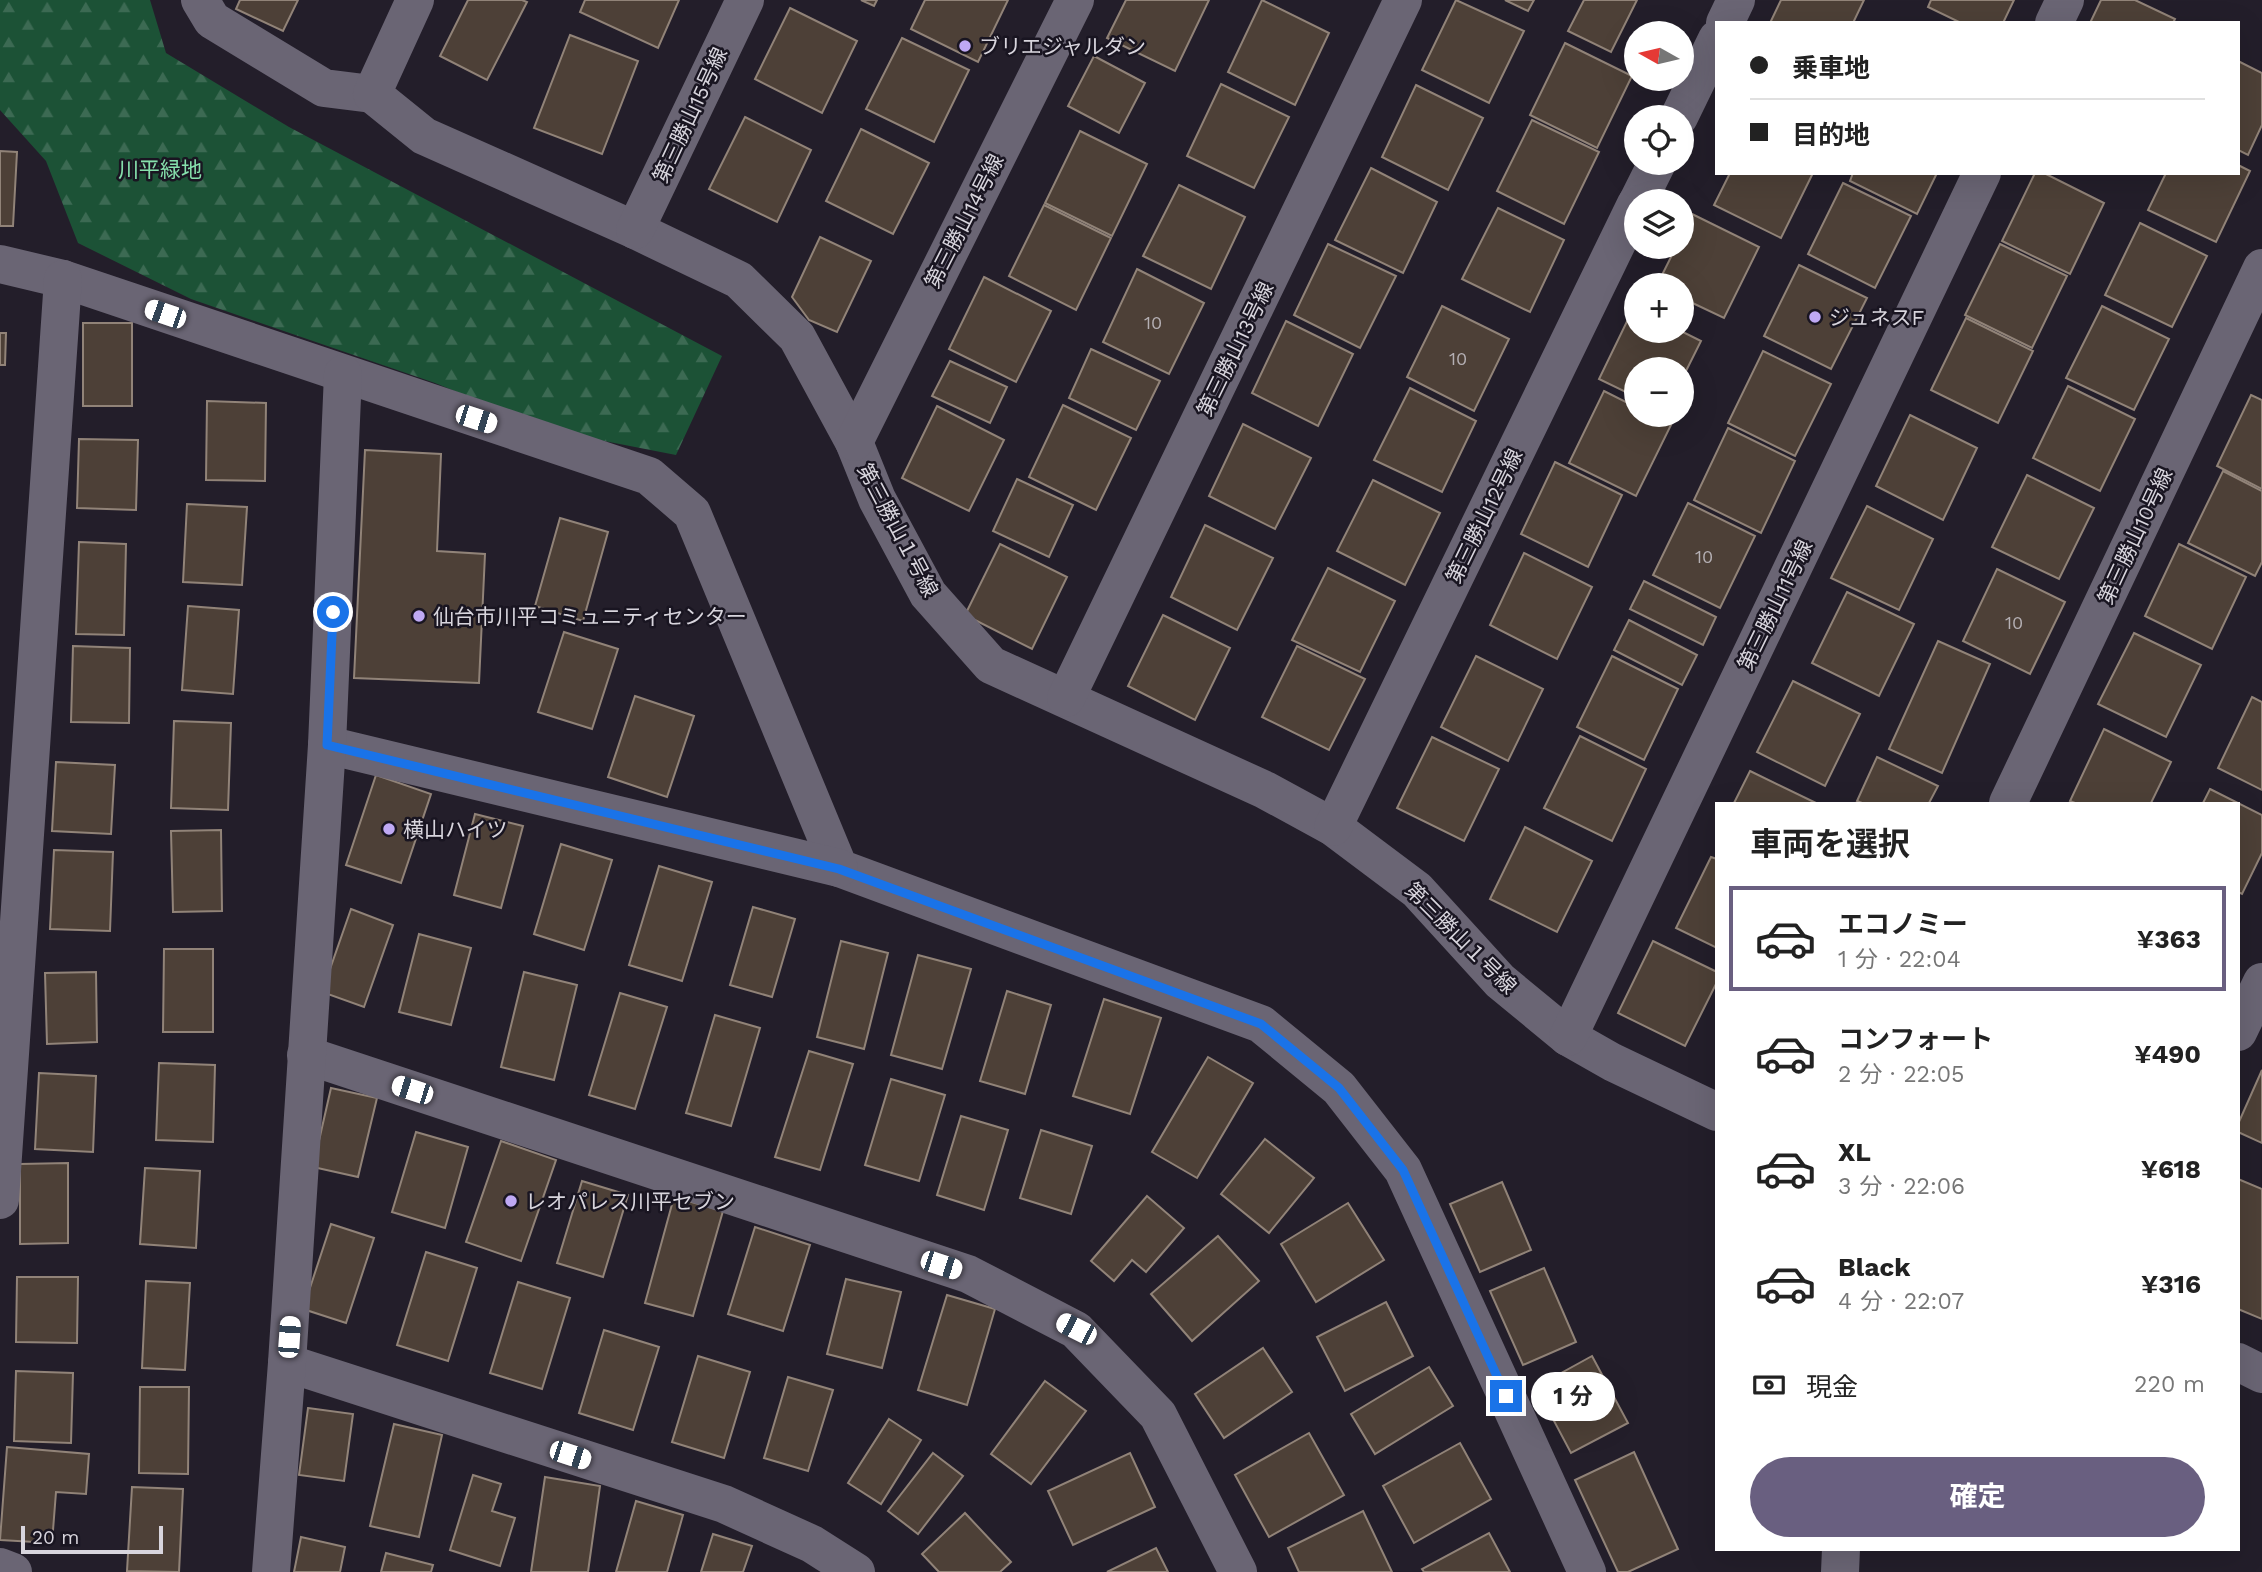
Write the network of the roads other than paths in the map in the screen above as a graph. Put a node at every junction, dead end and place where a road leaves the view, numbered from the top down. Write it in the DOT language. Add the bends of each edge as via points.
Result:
graph roads {
  1 [pos="200,0"];
  2 [pos="415,0"];
  3 [pos="745,0"];
  4 [pos="1075,0"];
  5 [pos="1404,0"];
  6 [pos="1736,0"];
  7 [pos="2065,0"];
  8 [pos="1726,21"];
  9 [pos="2055,21"];
  10 [pos="1715,43"];
  11 [pos="372,94"];
  12 [pos="1685,105"];
  13 [pos="1981,175"];
  14 [pos="635,230"];
  15 [pos="1624,230"];
  16 [pos="0,264"];
  17 [pos="2262,268"];
  18 [pos="63,279"];
  19 [pos="343,374"];
  20 [pos="854,442"];
  21 [pos="1066,698"];
  22 [pos="327,745"];
  23 [pos="2008,802"];
  24 [pos="1333,827"];
  25 [pos="839,869"];
  26 [pos="2262,982"];
  27 [pos="2240,1028"];
  28 [pos="1568,1037"];
  29 [pos="306,1055"];
  30 [pos="1715,1111"];
  31 [pos="0,1200"];
  32 [pos="287,1363"];
  33 [pos="2240,1364"];
  34 [pos="2262,1374"];
  35 [pos="1841,1551"];
  36 [pos="0,1567"];
  37 [pos="13,1572"];
  38 [pos="271,1572"];
  39 [pos="856,1572"];
  40 [pos="1238,1572"];
  41 [pos="1587,1572"];
  42 [pos="1840,1572"];
  1 -- 11 [label="street" via="212,20 324,88"];
  2 -- 11 [label="street"];
  3 -- 14 [label="street, 第三勝山15号線"];
  4 -- 20 [label="street, 第三勝山14号線"];
  5 -- 21 [label="street, 第三勝山13号線"];
  6 -- 8 [label="street"];
  7 -- 9 [label="street"];
  10 -- 12 [label="street"];
  11 -- 14 [label="street, 第三勝山１号線" via="424,136"];
  13 -- 28 [label="street, 第三勝山11号線"];
  14 -- 20 [label="street, 第三勝山１号線" via="739,280 797,337"];
  15 -- 24 [label="street, 第三勝山12号線"];
  16 -- 18 [label="street"];
  17 -- 23 [label="street, 第三勝山10号線"];
  18 -- 19 [label="street"];
  18 -- 31 [label="street"];
  19 -- 22 [label="street"];
  19 -- 25 [label="street" via="649,476 692,513"];
  20 -- 21 [label="street, 第三勝山１号線" via="877,499 928,594 991,665"];
  21 -- 24 [label="street, 第三勝山１号線" via="1265,790"];
  22 -- 25 [label="street"];
  22 -- 29 [label="street"];
  24 -- 28 [label="street, 第三勝山１号線" via="1417,890 1500,981"];
  25 -- 41 [label="street" via="1261,1024 1339,1088 1403,1170"];
  26 -- 27 [label="street"];
  28 -- 30 [label="street, 第三勝山１号線"];
  29 -- 32 [label="street"];
  29 -- 40 [label="street" via="968,1274 1076,1329 1158,1415"];
  32 -- 38 [label="street"];
  32 -- 39 [label="street" via="724,1504 812,1544"];
  33 -- 34 [label="street"];
  35 -- 42 [label="street"];
  36 -- 37 [label="street"];
}
